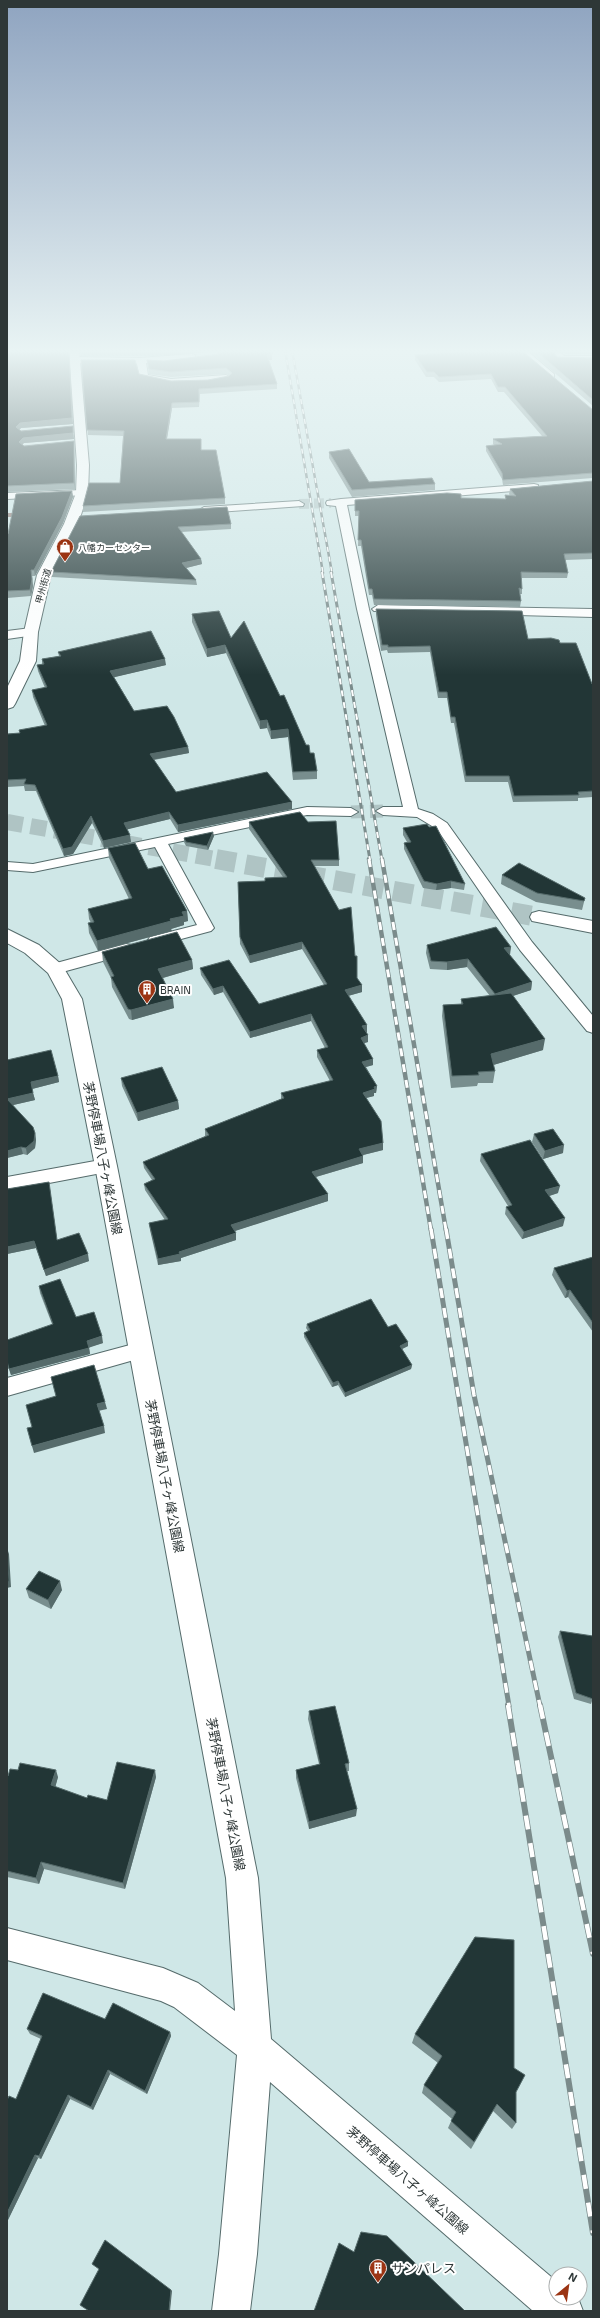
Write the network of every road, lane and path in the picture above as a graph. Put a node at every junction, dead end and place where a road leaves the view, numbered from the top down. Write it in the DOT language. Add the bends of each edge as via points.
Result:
graph roads {
  1 [pos="83,458"];
  2 [pos="542,487"];
  3 [pos="82,493"];
  4 [pos="7,496"];
  5 [pos="299,504"];
  6 [pos="196,511"];
  7 [pos="363,609"];
  8 [pos="593,613"];
  9 [pos="31,632"];
  10 [pos="7,635"];
  11 [pos="13,683"];
  12 [pos="7,704"];
  13 [pos="411,810"];
  14 [pos="384,811"];
  15 [pos="351,812"];
  16 [pos="160,843"];
  17 [pos="7,866"];
  18 [pos="539,917"];
  19 [pos="593,927"];
  20 [pos="7,935"];
  21 [pos="55,969"];
  22 [pos="593,1027"];
  23 [pos="106,1166"];
  24 [pos="7,1184"];
  25 [pos="141,1350"];
  26 [pos="7,1387"];
  27 [pos="7,1944"];
  28 [pos="255,2047"];
  29 [pos="531,2298"];
  30 [pos="231,2311"];
  31 [pos="564,2311"];
  1 -- 3 [label="main road, 甲州街道"];
  2 -- 7 [label="street" via="336,502"];
  3 -- 4 [label="street"];
  3 -- 9 [label="main road, 甲州街道" via="80,516 44,575"];
  5 -- 6 [label="street"];
  7 -- 8 [label="street"];
  7 -- 13 [label="street"];
  9 -- 10 [label="street"];
  9 -- 11 [label="main road, 甲州街道" via="28,661"];
  11 -- 12 [label="main road, 甲州街道"];
  13 -- 14 [label="street"];
  13 -- 22 [label="street" via="434,818 442,826 526,946"];
  15 -- 16 [label="street" via="307,811"];
  16 -- 17 [label="street" via="33,868"];
  16 -- 21 [label="street" via="206,928"];
  18 -- 19 [label="main road"];
  20 -- 21 [label="main road, 茅野停車場八子ヶ峰公園線" via="32,949"];
  21 -- 23 [label="main road, 茅野停車場八子ヶ峰公園線" via="72,999"];
  23 -- 24 [label="street"];
  23 -- 25 [label="main road, 茅野停車場八子ヶ峰公園線"];
  25 -- 26 [label="street"];
  25 -- 28 [label="main road, 茅野停車場八子ヶ峰公園線" via="242,1878"];
  27 -- 28 [label="main road" via="163,1985 186,1995"];
  28 -- 29 [label="main road, 茅野停車場八子ヶ峰公園線"];
  28 -- 30 [label="main road, 茅野停車場八子ヶ峰公園線"];
  29 -- 31 [label="main road, 茅野停車場八子ヶ峰公園線"];
}
